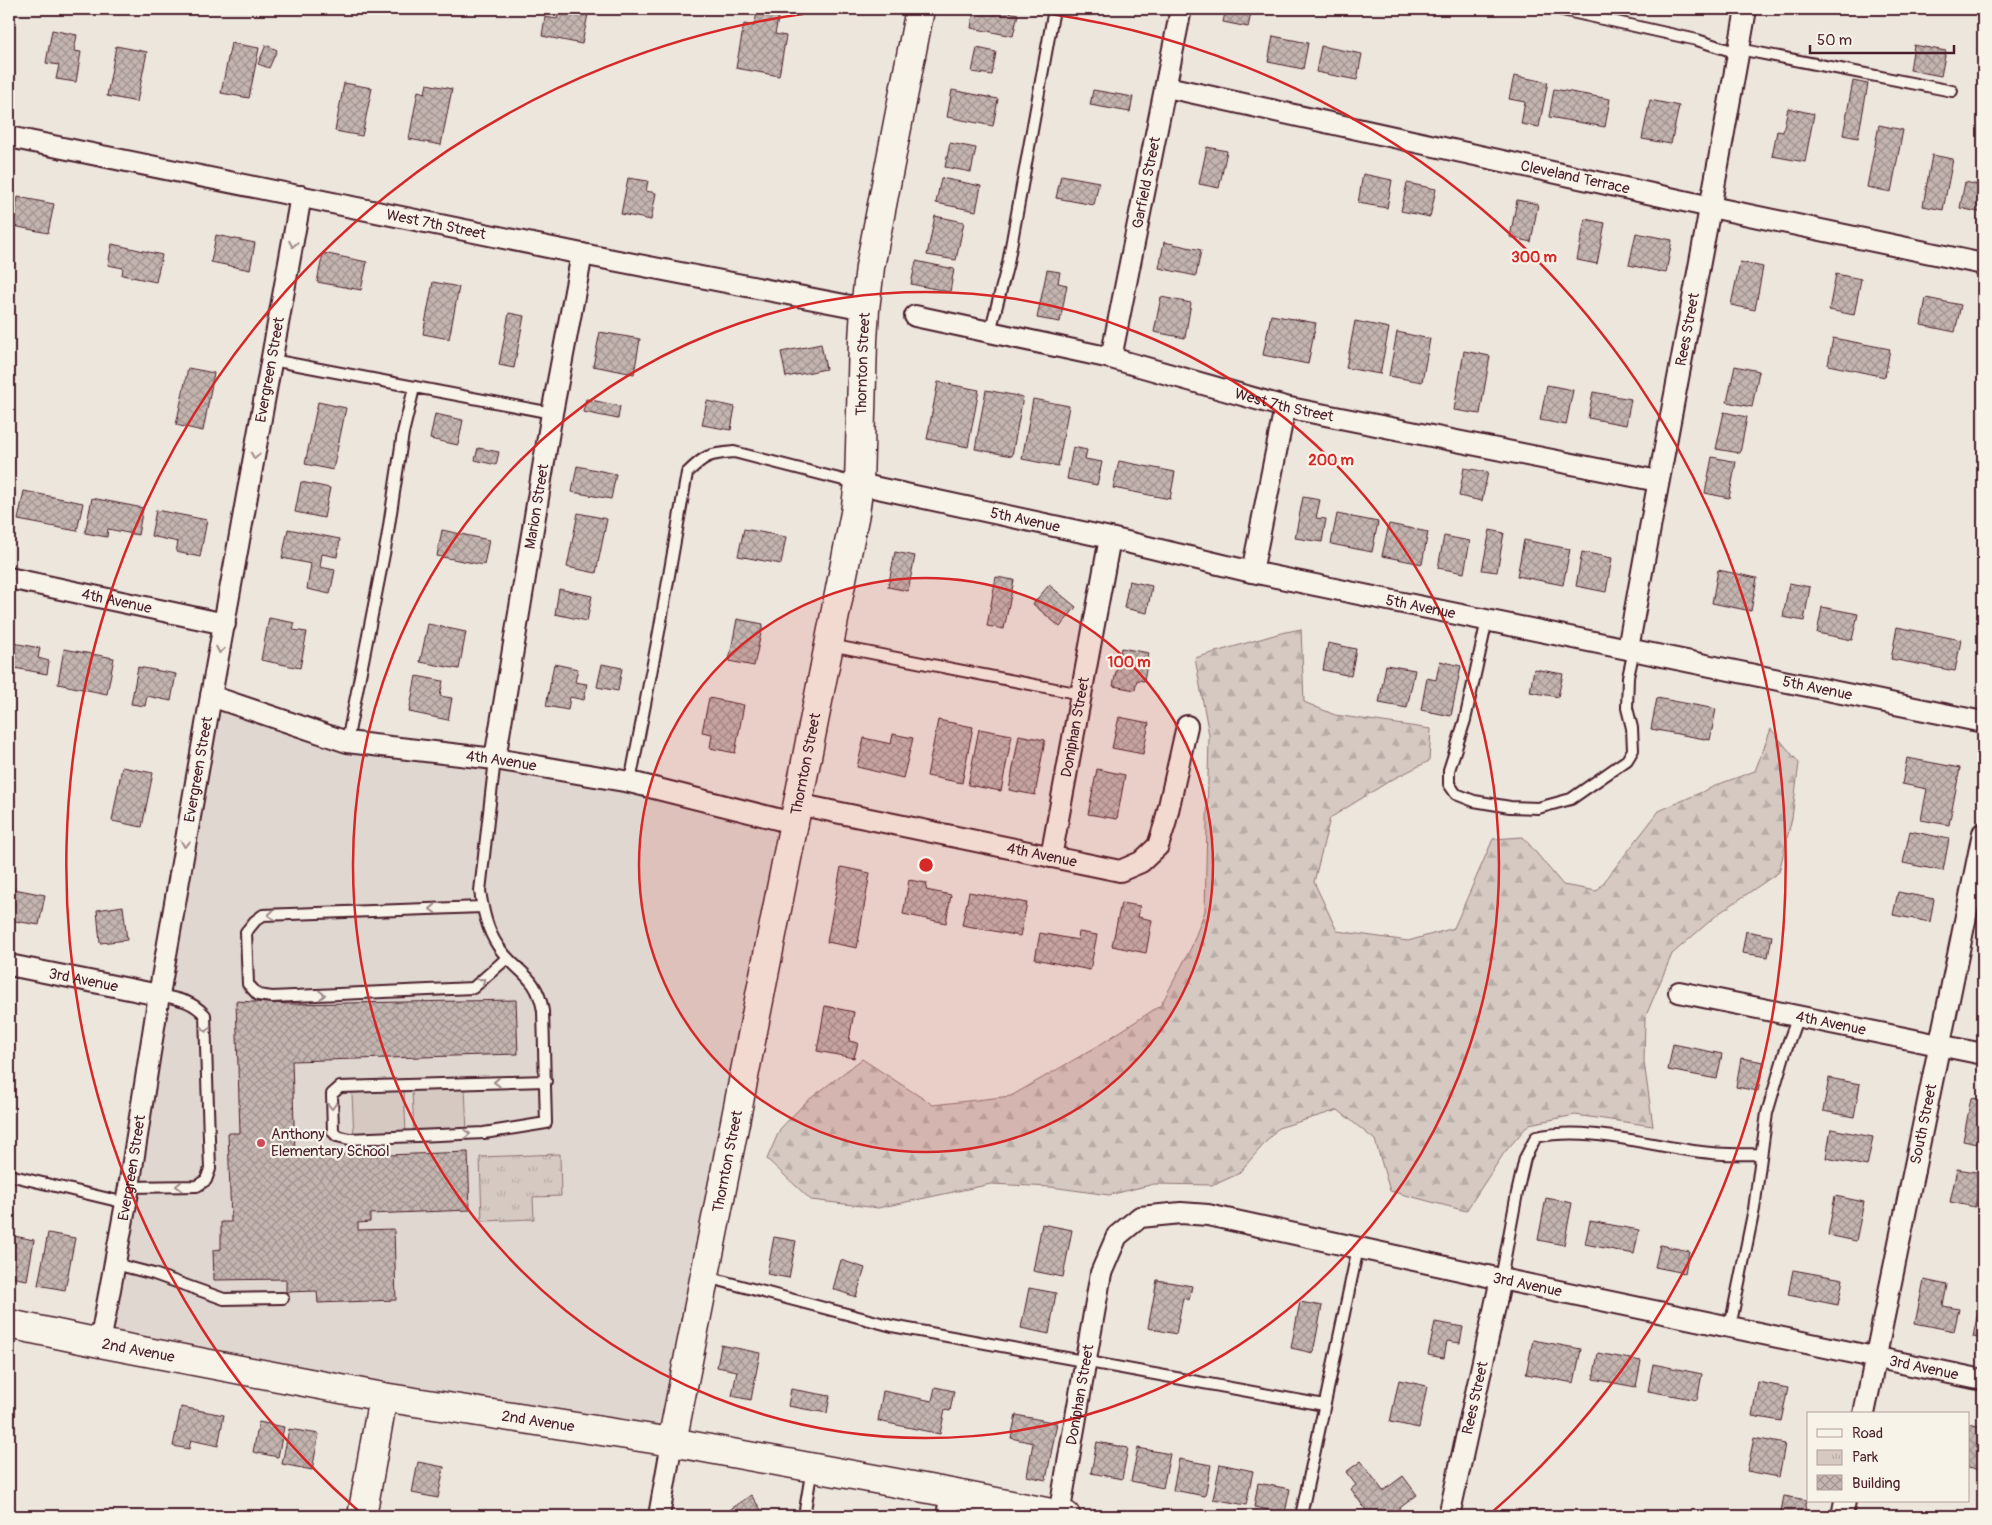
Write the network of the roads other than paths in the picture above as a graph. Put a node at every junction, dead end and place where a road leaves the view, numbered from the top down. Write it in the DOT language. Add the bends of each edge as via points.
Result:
graph roads {
  1 [pos="920,9"];
  2 [pos="1054,9"];
  3 [pos="1181,9"];
  4 [pos="1558,9"];
  5 [pos="1746,9"];
  6 [pos="1738,51"];
  7 [pos="1166,87"];
  8 [pos="1952,91"];
  9 [pos="9,137"];
  10 [pos="301,196"];
  11 [pos="1711,207"];
  12 [pos="582,254"];
  13 [pos="1983,264"];
  14 [pos="865,309"];
  15 [pos="914,316"];
  16 [pos="990,332"];
  17 [pos="1111,358"];
  18 [pos="272,360"];
  19 [pos="414,388"];
  20 [pos="1285,407"];
  21 [pos="552,413"];
  22 [pos="1658,481"];
  23 [pos="859,484"];
  24 [pos="1110,538"];
  25 [pos="1252,572"];
  26 [pos="9,578"];
  27 [pos="1487,620"];
  28 [pos="225,624"];
  29 [pos="828,644"];
  30 [pos="1631,650"];
  31 [pos="1082,694"];
  32 [pos="211,696"];
  33 [pos="1983,722"];
  34 [pos="1187,726"];
  35 [pos="347,742"];
  36 [pos="495,759"];
  37 [pos="630,782"];
  38 [pos="795,814"];
  39 [pos="1983,833"];
  40 [pos="1051,856"];
  41 [pos="482,907"];
  42 [pos="508,958"];
  43 [pos="9,965"];
  44 [pos="1679,992"];
  45 [pos="159,995"];
  46 [pos="1798,1016"];
  47 [pos="1938,1045"];
  48 [pos="1983,1054"];
  49 [pos="546,1081"];
  50 [pos="1761,1154"];
  51 [pos="9,1175"];
  52 [pos="128,1195"];
  53 [pos="1358,1248"];
  54 [pos="115,1264"];
  55 [pos="1101,1274"];
  56 [pos="705,1276"];
  57 [pos="1501,1279"];
  58 [pos="283,1298"];
  59 [pos="9,1324"];
  60 [pos="1730,1327"];
  61 [pos="100,1343"];
  62 [pos="1876,1358"];
  63 [pos="1086,1362"];
  64 [pos="1983,1380"];
  65 [pos="383,1397"];
  66 [pos="1324,1405"];
  67 [pos="1864,1412"];
  68 [pos="672,1442"];
  69 [pos="812,1468"];
  70 [pos="1845,1502"];
  71 [pos="949,1504"];
  72 [pos="1062,1515"];
  73 [pos="362,1516"];
  74 [pos="659,1516"];
  75 [pos="804,1516"];
  76 [pos="1301,1516"];
  77 [pos="1449,1516"];
  78 [pos="1842,1516"];
  1 -- 14 [label="street, Thornton Street"];
  2 -- 16 [label="lane" via="1008,263"];
  3 -- 7 [label="street, Garfield Street"];
  4 -- 6 [label="lane"];
  5 -- 6 [label="street, Rees Street"];
  6 -- 8 [label="lane"];
  6 -- 11 [label="street, Rees Street"];
  7 -- 11 [label="street, Cleveland Terrace"];
  7 -- 17 [label="street, Garfield Street"];
  9 -- 10 [label="street, West 7th Street"];
  10 -- 12 [label="street, West 7th Street"];
  10 -- 18 [label="street, Evergreen Street, one-way"];
  11 -- 13 [label="street, Cleveland Terrace"];
  11 -- 22 [label="street, Rees Street"];
  12 -- 14 [label="street, West 7th Street"];
  12 -- 21 [label="street, Marion Street"];
  14 -- 23 [label="street, Thornton Street"];
  15 -- 16 [label="street, West 7th Street"];
  16 -- 17 [label="street, West 7th Street"];
  17 -- 20 [label="street, West 7th Street"];
  18 -- 19 [label="lane"];
  18 -- 28 [label="street, Evergreen Street, one-way"];
  19 -- 21 [label="lane"];
  19 -- 35 [label="lane"];
  20 -- 22 [label="street, West 7th Street"];
  20 -- 25 [label="street"];
  21 -- 36 [label="street, Marion Street"];
  22 -- 30 [label="street, Rees Street"];
  23 -- 24 [label="street, 5th Avenue"];
  23 -- 29 [label="street, Thornton Street"];
  23 -- 37 [label="lane" via="734,452 702,458 687,472"];
  24 -- 25 [label="street, 5th Avenue"];
  24 -- 31 [label="street, Doniphan Street"];
  25 -- 27 [label="street, 5th Avenue"];
  26 -- 28 [label="street, 4th Avenue"];
  27 -- 30 [label="street, 5th Avenue"];
  27 -- 30 [label="lane" via="1465,720 1449,770 1449,784 1456,794 1474,801 1538,808 1571,799 1627,760 1634,750 1627,708"];
  28 -- 32 [label="street, Evergreen Street, one-way"];
  29 -- 31 [label="lane"];
  29 -- 38 [label="street, Thornton Street"];
  30 -- 33 [label="street, 5th Avenue"];
  31 -- 40 [label="street, Doniphan Street"];
  32 -- 35 [label="street, 4th Avenue"];
  32 -- 45 [label="street, Evergreen Street, one-way"];
  34 -- 40 [label="street, 4th Avenue" via="1158,846 1141,862 1120,870"];
  35 -- 36 [label="street, 4th Avenue"];
  36 -- 37 [label="street, 4th Avenue"];
  36 -- 41 [label="lane" via="480,891"];
  37 -- 38 [label="street, 4th Avenue"];
  38 -- 40 [label="street, 4th Avenue"];
  38 -- 56 [label="street, Thornton Street"];
  39 -- 47 [label="street, South Street"];
  41 -- 42 [label="lane" via="491,936"];
  41 -- 42 [label="lane, one-way" via="263,915 246,932 248,984 258,994 272,997 473,988"];
  42 -- 49 [label="lane" via="530,979 542,1000"];
  43 -- 45 [label="street, 3rd Avenue"];
  44 -- 46 [label="street, 4th Avenue"];
  45 -- 52 [label="street, Evergreen Street"];
  45 -- 52 [label="lane, one-way" via="196,1005 205,1015 210,1170 206,1180 198,1186"];
  46 -- 47 [label="street, 4th Avenue"];
  46 -- 50 [label="lane" via="1767,1113"];
  47 -- 48 [label="street, 4th Avenue"];
  47 -- 62 [label="street, South Street"];
  49 -- 49 [label="lane, one-way" via="340,1087 332,1094 333,1132 349,1139 484,1133 546,1123"];
  50 -- 57 [label="lane" via="1710,1153 1596,1134 1557,1133 1536,1137 1525,1158"];
  50 -- 60 [label="lane" via="1754,1208"];
  51 -- 52 [label="lane"];
  52 -- 54 [label="street, Evergreen Street"];
  53 -- 55 [label="street, 3rd Avenue" via="1208,1215 1181,1213 1140,1217 1117,1236"];
  53 -- 57 [label="street, 3rd Avenue"];
  53 -- 66 [label="lane"];
  54 -- 58 [label="lane" via="154,1274 224,1300"];
  54 -- 61 [label="street, Evergreen Street"];
  55 -- 63 [label="street, Doniphan Street"];
  56 -- 63 [label="lane" via="892,1326"];
  56 -- 68 [label="street, Thornton Street"];
  57 -- 60 [label="street, 3rd Avenue"];
  57 -- 77 [label="street, Rees Street"];
  59 -- 61 [label="street, 2nd Avenue"];
  60 -- 62 [label="street, 3rd Avenue"];
  61 -- 65 [label="street, 2nd Avenue"];
  62 -- 64 [label="street, 3rd Avenue"];
  62 -- 67 [label="street, South Street"];
  63 -- 66 [label="lane"];
  63 -- 72 [label="street, Doniphan Street"];
  65 -- 68 [label="street, 2nd Avenue"];
  65 -- 73 [label="street"];
  66 -- 76 [label="lane"];
  68 -- 69 [label="street, 2nd Avenue"];
  68 -- 74 [label="street, Thornton Street"];
  69 -- 71 [label="street, 2nd Avenue"];
  69 -- 75 [label="lane"];
  70 -- 78 [label="street"];
  71 -- 72 [label="street, 2nd Avenue"];
}
